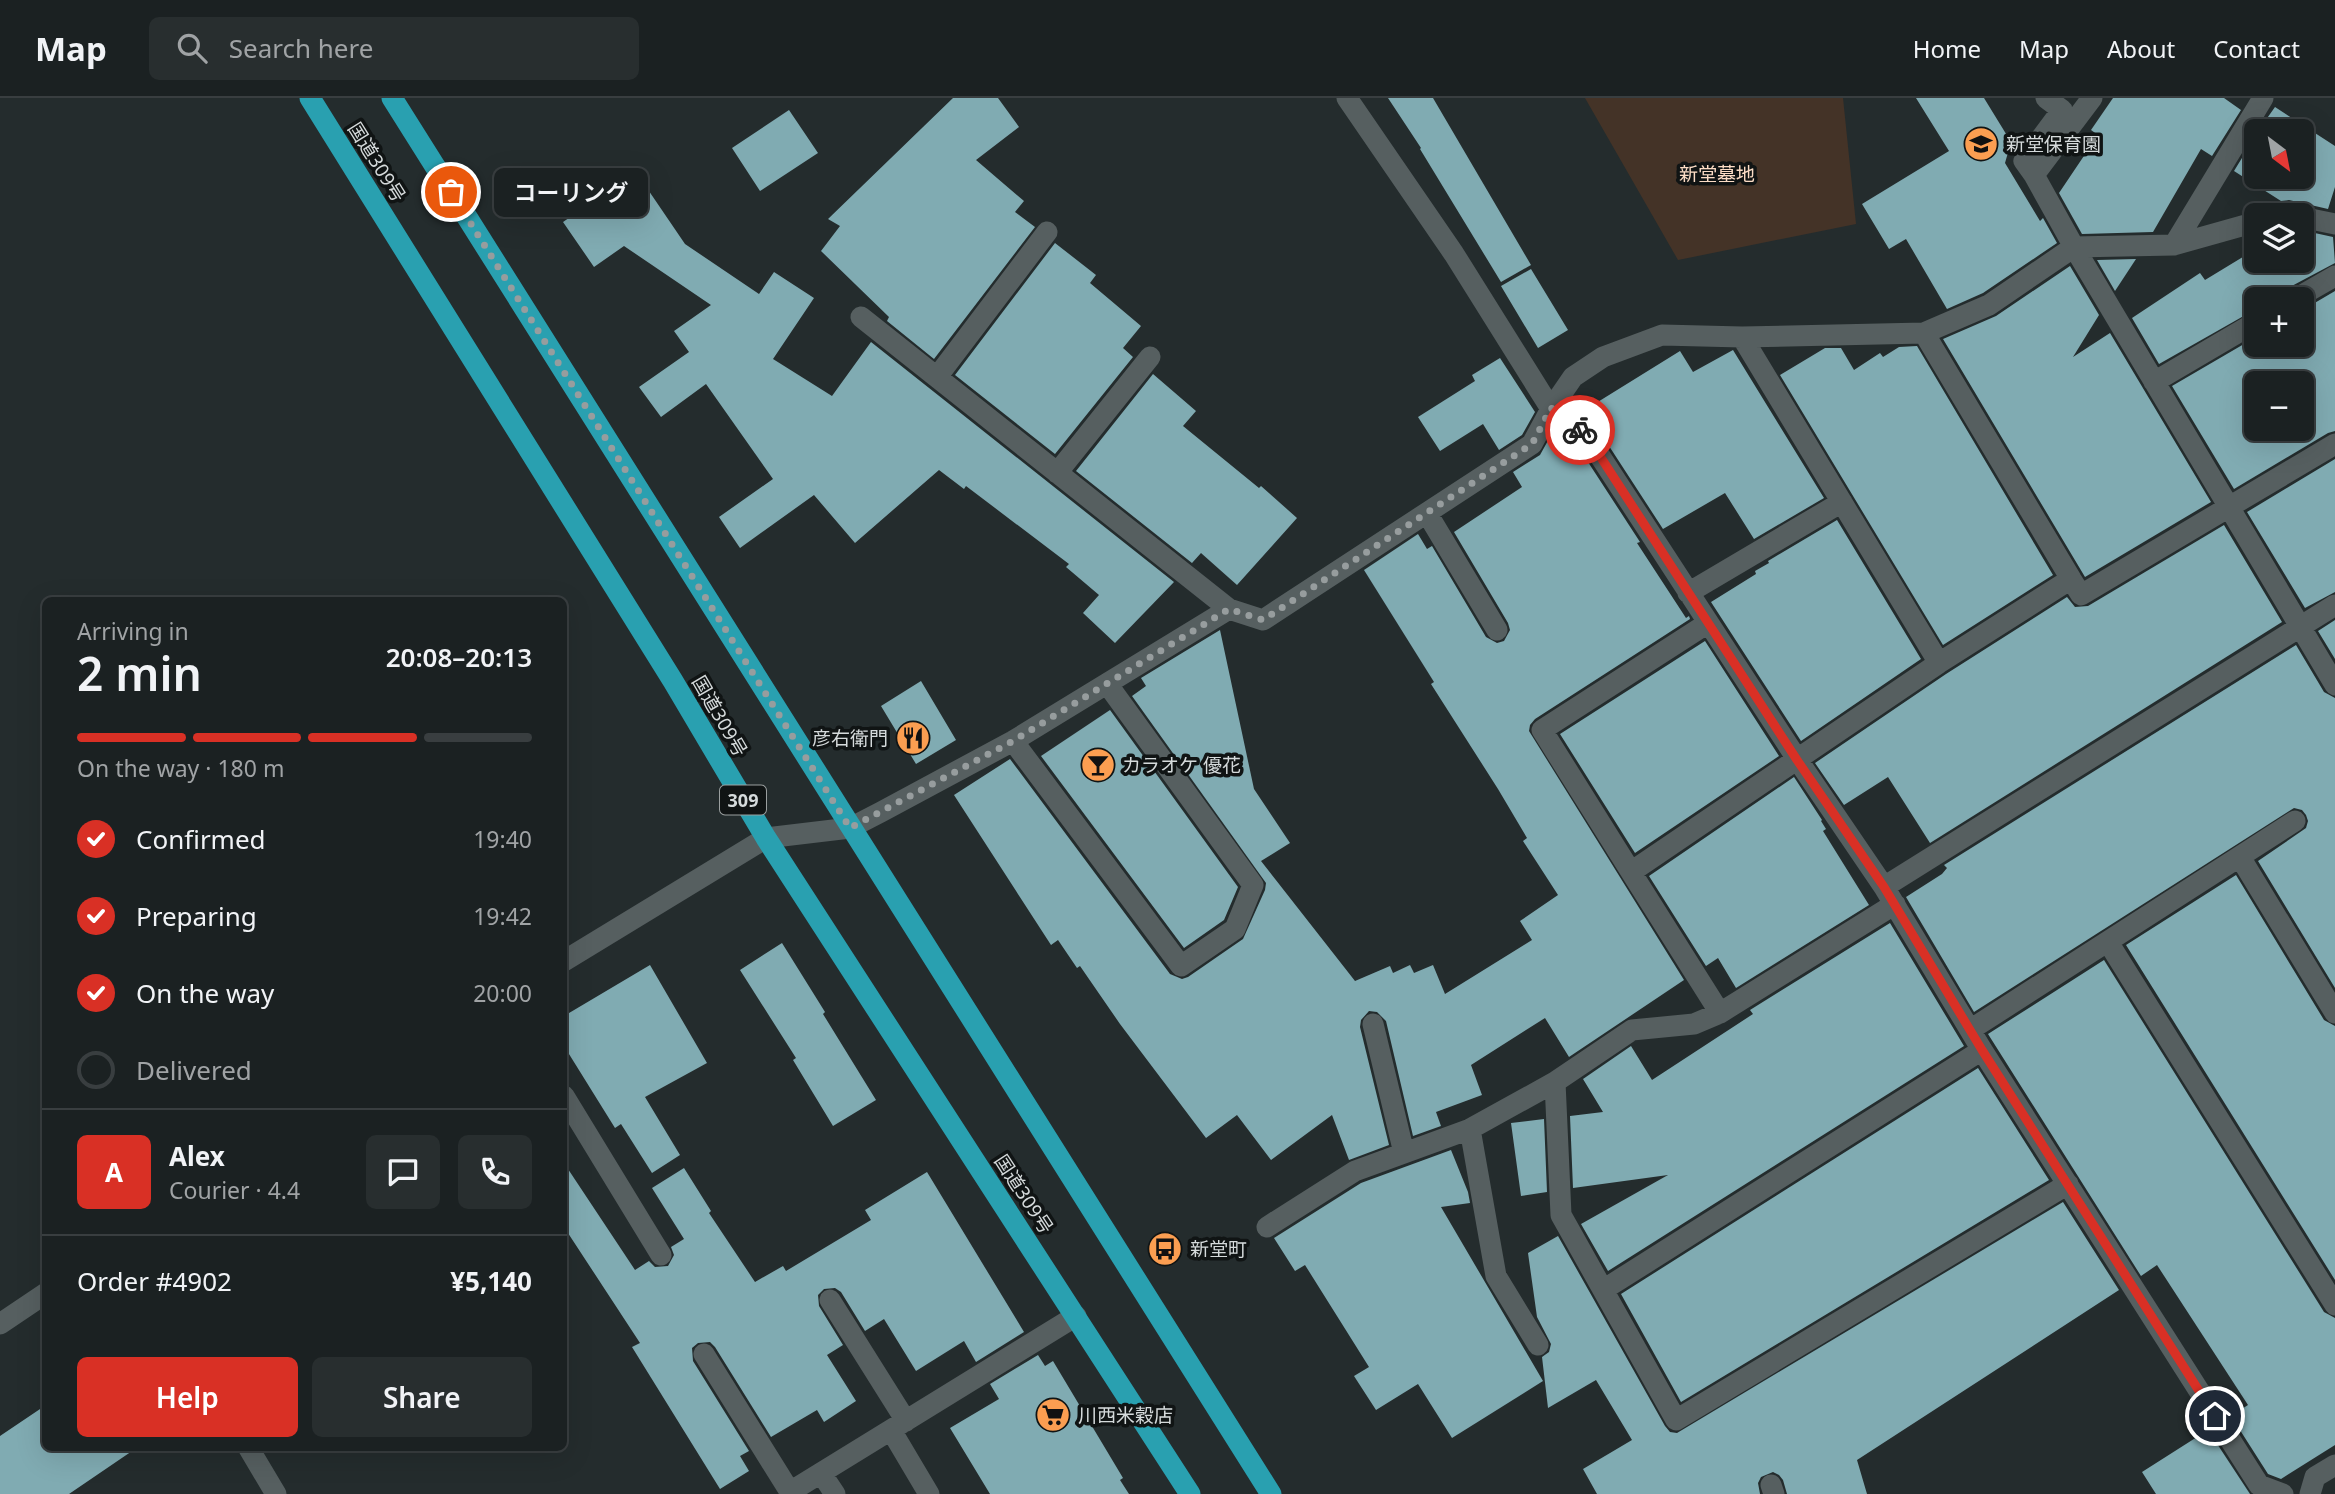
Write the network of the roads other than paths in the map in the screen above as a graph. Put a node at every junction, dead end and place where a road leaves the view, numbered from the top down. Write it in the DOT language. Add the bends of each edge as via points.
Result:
graph roads {
  1 [pos="310,98"];
  2 [pos="392,98"];
  3 [pos="1347,98"];
  4 [pos="2046,98"];
  5 [pos="2092,98"];
  6 [pos="2263,98"];
  7 [pos="2034,175"];
  8 [pos="2314,219"];
  9 [pos="2335,224"];
  10 [pos="2244,225"];
  11 [pos="1047,232"];
  12 [pos="2174,245"];
  13 [pos="2074,247"];
  14 [pos="2335,276"];
  15 [pos="2314,288"];
  16 [pos="861,317"];
  17 [pos="2244,329"];
  18 [pos="1924,333"];
  19 [pos="1742,337"];
  20 [pos="1150,356"];
  21 [pos="937,377"];
  22 [pos="2154,382"];
  23 [pos="1551,408"];
  24 [pos="2335,444"];
  25 [pos="1057,473"];
  26 [pos="1842,502"];
  27 [pos="2227,506"];
  28 [pos="1427,513"];
  29 [pos="2071,579"];
  30 [pos="1688,593"];
  31 [pos="2335,605"];
  32 [pos="1229,609"];
  33 [pos="1709,623"];
  34 [pos="2299,626"];
  35 [pos="1497,630"];
  36 [pos="1938,663"];
  37 [pos="1108,685"];
  38 [pos="2335,685"];
  39 [pos="1013,741"];
  40 [pos="1797,760"];
  41 [pos="2295,821"];
  42 [pos="850,828"];
  43 [pos="766,838"];
  44 [pos="2240,857"];
  45 [pos="1630,872"];
  46 [pos="1890,896"];
  47 [pos="2108,942"];
  48 [pos="567,959"];
  49 [pos="1720,1013"];
  50 [pos="2335,1013"];
  51 [pos="1373,1024"];
  52 [pos="1970,1030"];
  53 [pos="1982,1050"];
  54 [pos="1555,1082"];
  55 [pos="567,1101"];
  56 [pos="1470,1129"];
  57 [pos="1404,1153"];
  58 [pos="2068,1184"];
  59 [pos="1267,1227"];
  60 [pos="661,1255"];
  61 [pos="1603,1290"];
  62 [pos="42,1295"];
  63 [pos="830,1300"];
  64 [pos="2335,1304"];
  65 [pos="1076,1316"];
  66 [pos="0,1324"];
  67 [pos="1538,1345"];
  68 [pos="704,1353"];
  69 [pos="898,1426"];
  70 [pos="250,1451"];
  71 [pos="2335,1465"];
  72 [pos="821,1473"];
  73 [pos="276,1494"];
  74 [pos="835,1494"];
  75 [pos="929,1494"];
  76 [pos="1190,1494"];
  77 [pos="1270,1494"];
  78 [pos="2283,1494"];
  79 [pos="2310,1494"];
  1 -- 43 [label="highway, 国道309号 / 309" via="666,669"];
  2 -- 42 [label="highway"];
  3 -- 23 [label="street" via="1454,254"];
  4 -- 7 [label="street" via="2062,110 2024,161"];
  5 -- 7 [label="street"];
  6 -- 12 [label="street"];
  7 -- 13 [label="street"];
  8 -- 9 [label="street"];
  10 -- 12 [label="street"];
  11 -- 21 [label="street"];
  12 -- 13 [label="street"];
  13 -- 18 [label="street" via="1990,305"];
  13 -- 22 [label="street"];
  14 -- 15 [label="street"];
  16 -- 21 [label="street"];
  17 -- 22 [label="street"];
  18 -- 19 [label="street"];
  18 -- 29 [label="street"];
  19 -- 23 [label="street" via="1662,335 1603,357 1573,377"];
  19 -- 26 [label="street"];
  20 -- 25 [label="street"];
  21 -- 25 [label="street"];
  22 -- 27 [label="street"];
  23 -- 28 [label="street" via="1532,444"];
  23 -- 30 [label="street" via="1585,433"];
  24 -- 27 [label="street"];
  25 -- 32 [label="street"];
  26 -- 30 [label="street"];
  26 -- 36 [label="street"];
  27 -- 29 [label="street" via="2081,594"];
  27 -- 34 [label="street"];
  28 -- 32 [label="street" via="1263,620"];
  28 -- 35 [label="street"];
  29 -- 36 [label="street"];
  30 -- 33 [label="street"];
  31 -- 34 [label="street"];
  32 -- 37 [label="street"];
  33 -- 40 [label="street"];
  33 -- 45 [label="street" via="1542,730"];
  34 -- 38 [label="street"];
  34 -- 46 [label="street"];
  36 -- 40 [label="street"];
  37 -- 39 [label="street"];
  37 -- 39 [label="street" via="1253,885 1235,929 1181,966"];
  39 -- 42 [label="street"];
  40 -- 45 [label="street"];
  40 -- 46 [label="street"];
  41 -- 44 [label="street"];
  42 -- 43 [label="street"];
  42 -- 77 [label="highway"];
  43 -- 48 [label="street"];
  43 -- 65 [label="highway, 国道309号 / 309"];
  44 -- 47 [label="street"];
  44 -- 50 [label="street"];
  45 -- 49 [label="street"];
  46 -- 49 [label="street"];
  46 -- 52 [label="street"];
  47 -- 52 [label="street"];
  47 -- 64 [label="street"];
  49 -- 54 [label="street" via="1694,1024 1632,1030"];
  51 -- 57 [label="street"];
  52 -- 53 [label="street"];
  53 -- 58 [label="street"];
  53 -- 61 [label="street"];
  54 -- 56 [label="street"];
  54 -- 61 [label="street" via="1562,1215"];
  55 -- 60 [label="street"];
  56 -- 57 [label="street"];
  56 -- 67 [label="street" via="1496,1276"];
  57 -- 59 [label="street" via="1355,1171"];
  58 -- 61 [label="street" via="1676,1420"];
  58 -- 78 [label="street" via="2259,1485"];
  62 -- 66 [label="street"];
  63 -- 69 [label="street"];
  65 -- 69 [label="street"];
  65 -- 76 [label="highway, 国道309号 / 309"];
  68 -- 72 [label="street" via="790,1492"];
  69 -- 72 [label="street"];
  69 -- 75 [label="street"];
  70 -- 73 [label="street"];
  71 -- 79 [label="street" via="2315,1477"];
  72 -- 74 [label="street"];
}
